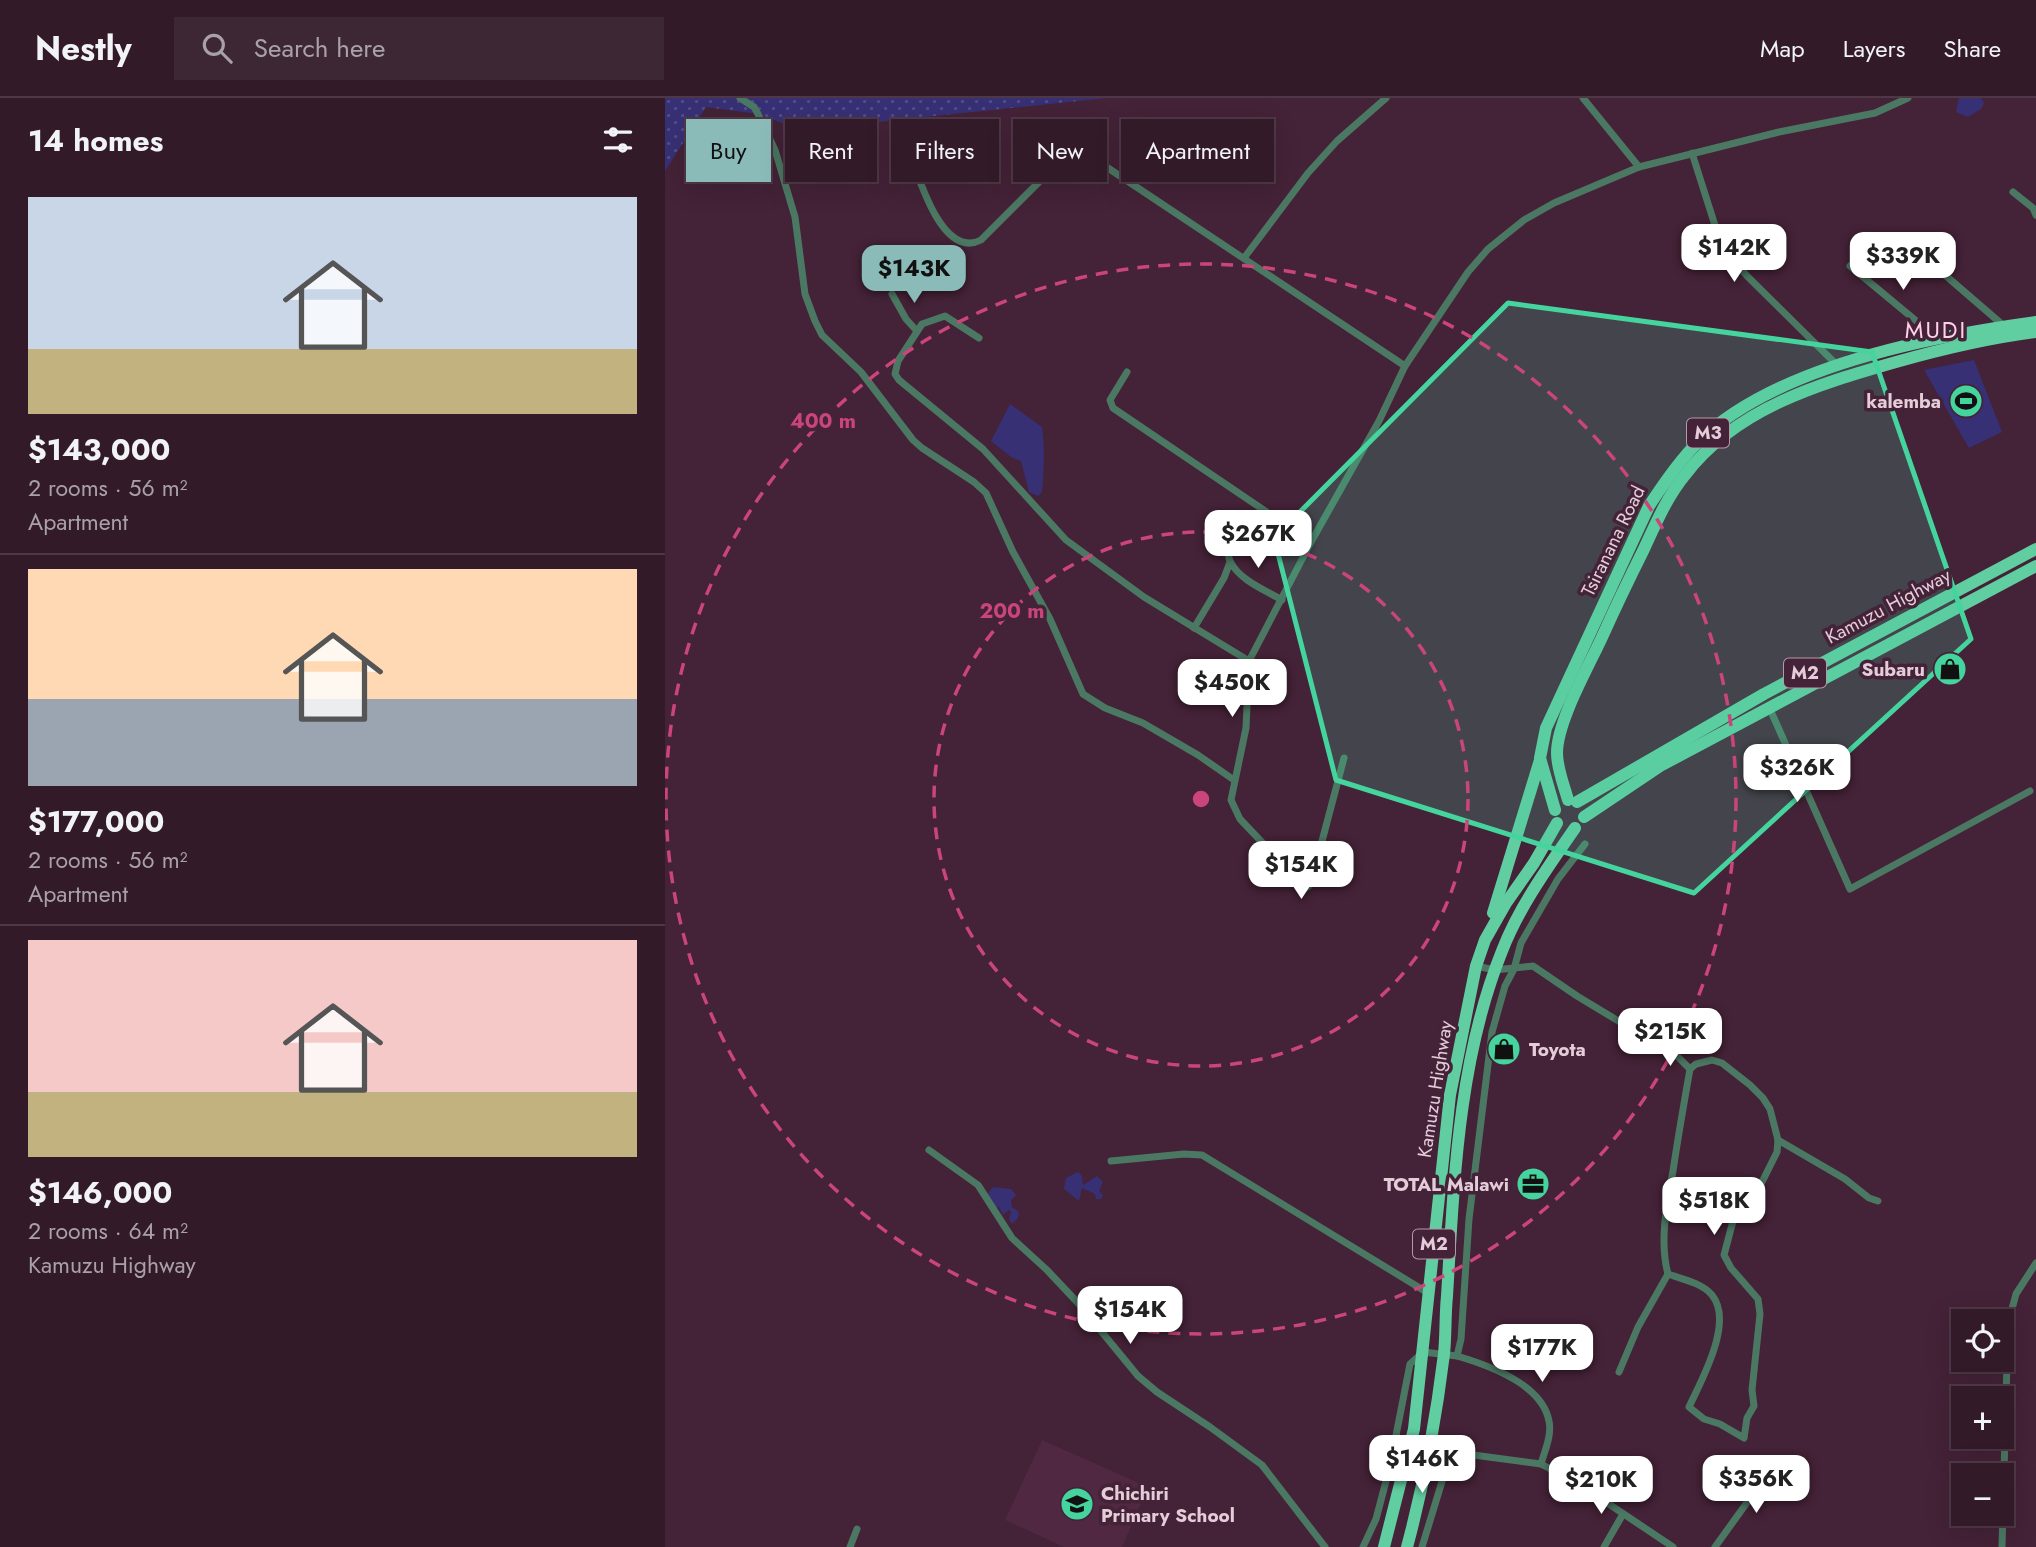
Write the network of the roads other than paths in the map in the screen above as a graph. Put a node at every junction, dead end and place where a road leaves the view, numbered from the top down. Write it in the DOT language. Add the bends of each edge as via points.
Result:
graph roads {
  1 [pos="740,98"];
  2 [pos="1386,98"];
  3 [pos="1583,98"];
  4 [pos="1908,98"];
  5 [pos="1692,153"];
  6 [pos="1639,167"];
  7 [pos="920,182"];
  8 [pos="2013,192"];
  9 [pos="2036,215"];
  10 [pos="1244,258"];
  11 [pos="1850,266"];
  12 [pos="1938,269"];
  13 [pos="892,294"];
  14 [pos="2036,322"];
  15 [pos="2004,326"];
  16 [pos="916,330"];
  17 [pos="2036,332"];
  18 [pos="979,338"];
  19 [pos="1939,339"];
  20 [pos="1837,364"];
  21 [pos="1405,366"];
  22 [pos="1127,372"];
  23 [pos="1844,377"];
  24 [pos="1311,542"];
  25 [pos="1227,544"];
  26 [pos="2036,549"];
  27 [pos="1230,562"];
  28 [pos="2036,566"];
  29 [pos="1282,600"];
  30 [pos="1194,628"];
  31 [pos="1249,661"];
  32 [pos="1769,707"];
  33 [pos="1344,758"];
  34 [pos="1540,758"];
  35 [pos="1234,780"];
  36 [pos="2030,791"];
  37 [pos="1572,801"];
  38 [pos="1556,816"];
  39 [pos="1584,817"];
  40 [pos="1575,828"];
  41 [pos="1585,844"];
  42 [pos="1485,940"];
  43 [pos="1476,966"];
  44 [pos="1514,969"];
  45 [pos="1495,970"];
  46 [pos="1690,1069"];
  47 [pos="1778,1140"];
  48 [pos="929,1150"];
  49 [pos="1111,1161"];
  50 [pos="1878,1201"];
  51 [pos="2036,1263"];
  52 [pos="1668,1274"];
  53 [pos="1429,1293"];
  54 [pos="1423,1352"];
  55 [pos="1444,1353"];
  56 [pos="1457,1356"];
  57 [pos="1619,1372"];
  58 [pos="1541,1464"];
  59 [pos="1774,1465"];
  60 [pos="1623,1514"];
  61 [pos="857,1530"];
  62 [pos="850,1547"];
  63 [pos="1325,1547"];
  64 [pos="1363,1547"];
  65 [pos="1384,1547"];
  66 [pos="1407,1547"];
  67 [pos="1422,1547"];
  68 [pos="1604,1547"];
  69 [pos="1673,1547"];
  70 [pos="1715,1547"];
  71 [pos="2002,1547"];
  1 -- 35 [label="street" via="754,107 775,150 795,217 805,294 822,335 861,372 913,440 986,493 1083,694 1143,723"];
  2 -- 10 [label="street" via="1308,173"];
  3 -- 6 [label="street"];
  4 -- 5 [label="street" via="1875,113"];
  5 -- 6 [label="street"];
  5 -- 20 [label="street" via="1719,238 1730,256"];
  6 -- 21 [label="street" via="1554,203 1506,232 1468,272"];
  7 -- 10 [label="street" via="932,210 958,242 966,244 981,240 1062,159 1084,154"];
  8 -- 9 [label="street"];
  10 -- 21 [label="street"];
  11 -- 19 [label="street"];
  12 -- 15 [label="street"];
  13 -- 16 [label="street"];
  14 -- 15 [label="highway, Tsiranana Road / M3"];
  15 -- 19 [label="highway, Tsiranana Road / M3"];
  16 -- 18 [label="street" via="945,316"];
  16 -- 30 [label="street" via="895,368 899,380 983,449 1066,540"];
  17 -- 23 [label="highway, Tsiranana Road / M3" via="1944,349"];
  19 -- 20 [label="highway, Tsiranana Road / M3"];
  20 -- 23 [label="street"];
  20 -- 34 [label="highway, Tsiranana Road / M3" via="1724,420 1698,441 1668,476 1649,506 1558,699"];
  21 -- 24 [label="street"];
  22 -- 24 [label="street" via="1110,400 1113,408"];
  23 -- 37 [label="highway, Tsiranana Road / M3" via="1790,396 1738,425 1693,465 1667,501 1564,722 1557,755"];
  24 -- 29 [label="street"];
  25 -- 27 [label="street"];
  26 -- 37 [label="highway, Kamuzu Highway / M2"];
  27 -- 29 [label="street" via="1245,578"];
  27 -- 30 [label="street"];
  28 -- 32 [label="highway, Kamuzu Highway / M2"];
  29 -- 31 [label="street"];
  30 -- 31 [label="street"];
  31 -- 35 [label="street" via="1246,728"];
  32 -- 36 [label="street" via="1850,889"];
  32 -- 39 [label="highway, Kamuzu Highway / M2" via="1660,766"];
  33 -- 35 [label="street" via="1312,879 1305,888 1235,813 1231,800"];
  34 -- 38 [label="highway, Tsiranana Road / M3"];
  34 -- 42 [label="highway"];
  37 -- 38 [label="highway, M2" via="1560,803"];
  37 -- 39 [label="highway" via="1581,806"];
  38 -- 40 [label="highway" via="1565,828"];
  38 -- 42 [label="highway, Kamuzu Highway / M2" via="1534,863"];
  39 -- 40 [label="highway, M2"];
  40 -- 45 [label="highway, Kamuzu Highway / M2" via="1521,914"];
  41 -- 44 [label="street" via="1539,911 1521,943"];
  42 -- 43 [label="highway, Kamuzu Highway / M2"];
  43 -- 45 [label="street"];
  43 -- 53 [label="highway, Kamuzu Highway / M2" via="1450,1095"];
  44 -- 45 [label="street"];
  44 -- 46 [label="street" via="1533,966"];
  44 -- 56 [label="street" via="1492,1032"];
  45 -- 55 [label="highway, Kamuzu Highway / M2" via="1464,1097"];
  46 -- 47 [label="street" via="1712,1060 1750,1085 1770,1109"];
  46 -- 52 [label="street" via="1668,1202 1664,1243"];
  47 -- 50 [label="street"];
  47 -- 52 [label="street" via="1777,1152 1758,1190 1742,1204 1733,1221 1724,1255 1758,1299 1760,1314 1753,1406 1744,1438 1689,1407 1720,1328 1720,1307 1710,1292"];
  48 -- 63 [label="street" via="978,1185 1012,1238 1070,1295 1138,1376 1262,1465"];
  49 -- 53 [label="street" via="1202,1155"];
  51 -- 71 [label="street" via="2016,1294 2008,1324"];
  52 -- 57 [label="street"];
  53 -- 54 [label="highway, Kamuzu Highway / M2"];
  54 -- 55 [label="street"];
  54 -- 64 [label="street" via="1410,1364 1390,1466 1376,1520"];
  54 -- 65 [label="highway, Kamuzu Highway / M2" via="1414,1429"];
  55 -- 56 [label="street"];
  55 -- 66 [label="highway, Kamuzu Highway / M2" via="1426,1472"];
  56 -- 58 [label="street" via="1500,1371 1533,1394 1545,1409 1550,1433"];
  58 -- 60 [label="street"];
  58 -- 67 [label="street" via="1451,1452"];
  59 -- 70 [label="street"];
  60 -- 68 [label="street"];
  60 -- 69 [label="street"];
  61 -- 62 [label="street"];
}
